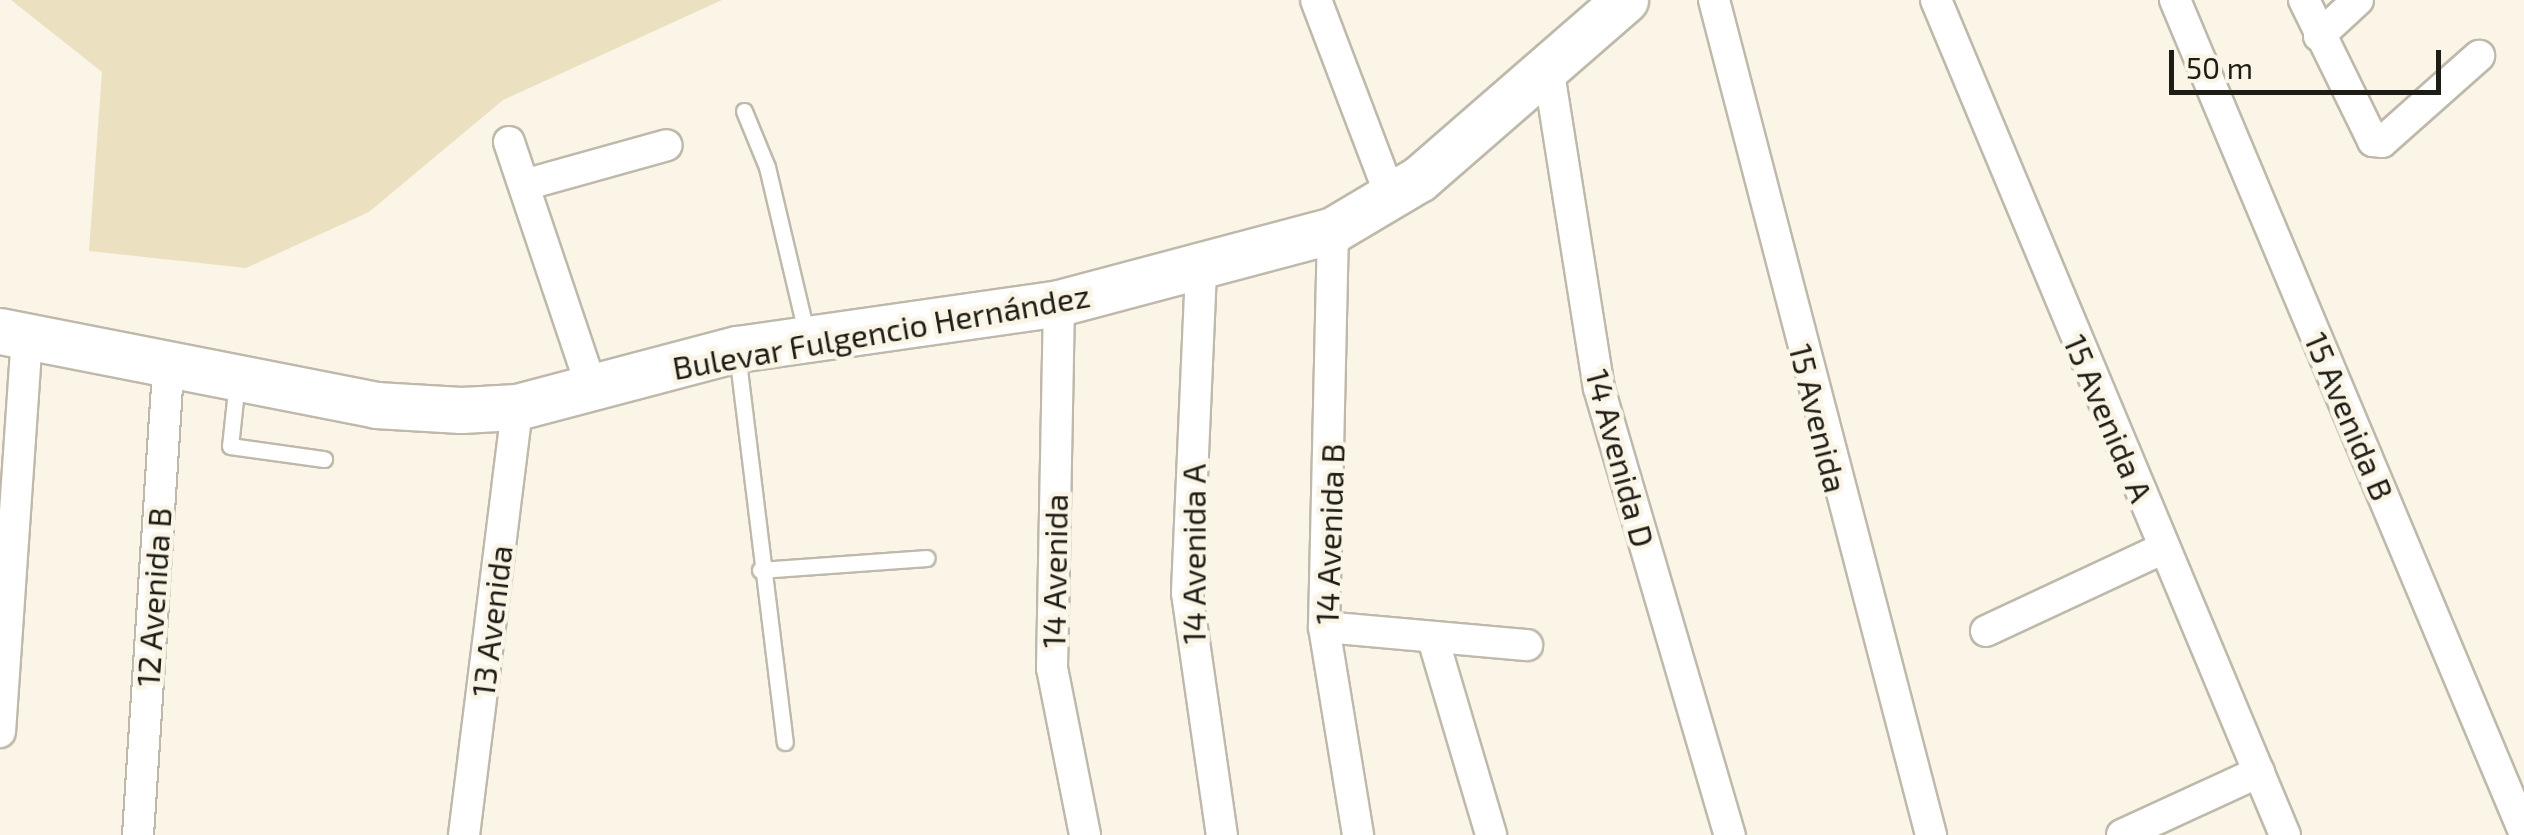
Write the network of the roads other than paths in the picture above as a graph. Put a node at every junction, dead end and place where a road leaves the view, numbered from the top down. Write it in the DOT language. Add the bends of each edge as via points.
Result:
graph roads {
  1 [pos="1316,0"];
  2 [pos="1625,0"];
  3 [pos="1714,0"];
  4 [pos="1936,0"];
  5 [pos="2175,0"];
  6 [pos="2304,0"];
  7 [pos="2358,0"];
  8 [pos="2319,36"];
  9 [pos="2480,56"];
  10 [pos="1549,73"];
  11 [pos="744,112"];
  12 [pos="509,142"];
  13 [pos="667,145"];
  14 [pos="524,185"];
  15 [pos="1391,197"];
  16 [pos="1334,230"];
  17 [pos="1202,270"];
  18 [pos="1060,303"];
  19 [pos="14,334"];
  20 [pos="808,340"];
  21 [pos="737,349"];
  22 [pos="169,360"];
  23 [pos="237,378"];
  24 [pos="592,388"];
  25 [pos="517,407"];
  26 [pos="324,459"];
  27 [pos="2164,548"];
  28 [pos="927,558"];
  29 [pos="760,570"];
  30 [pos="1324,627"];
  31 [pos="1986,631"];
  32 [pos="1434,642"];
  33 [pos="1528,645"];
  34 [pos="0,732"];
  35 [pos="785,742"];
  36 [pos="2258,772"];
  37 [pos="2524,832"];
  38 [pos="138,835"];
  39 [pos="464,835"];
  40 [pos="1085,835"];
  41 [pos="1222,835"];
  42 [pos="1358,835"];
  43 [pos="1491,835"];
  44 [pos="1730,835"];
  45 [pos="1931,835"];
  46 [pos="2122,835"];
  47 [pos="2285,835"];
  1 -- 15 [label="street"];
  2 -- 10 [label="street, Bulevar Fulgencio Hernández"];
  3 -- 45 [label="street, 15 Avenida"];
  4 -- 27 [label="street, 15 Avenida A"];
  5 -- 37 [label="street, 15 Avenida B"];
  6 -- 8 [label="street"];
  7 -- 8 [label="street"];
  8 -- 9 [label="street" via="2365,137 2382,142"];
  10 -- 15 [label="street, Bulevar Fulgencio Hernández"];
  10 -- 44 [label="street, 14 Avenida D" via="1599,388"];
  11 -- 20 [label="lane" via="767,167"];
  12 -- 14 [label="street"];
  13 -- 14 [label="street"];
  14 -- 24 [label="street"];
  15 -- 16 [label="street, Bulevar Fulgencio Hernández"];
  16 -- 17 [label="street, Bulevar Fulgencio Hernández"];
  16 -- 30 [label="street, 14 Avenida B"];
  17 -- 18 [label="street, Bulevar Fulgencio Hernández"];
  17 -- 41 [label="street, 14 Avenida A" via="1187,593"];
  18 -- 20 [label="street, Bulevar Fulgencio Hernández"];
  18 -- 40 [label="street, 14 Avenida" via="1052,668"];
  19 -- 22 [label="street, Bulevar Fulgencio Hernández"];
  19 -- 34 [label="street"];
  20 -- 21 [label="street, Bulevar Fulgencio Hernández"];
  21 -- 24 [label="street, Bulevar Fulgencio Hernández"];
  21 -- 29 [label="lane"];
  22 -- 23 [label="street, Bulevar Fulgencio Hernández"];
  22 -- 38 [label="street, 12 Avenida B"];
  23 -- 25 [label="street, Bulevar Fulgencio Hernández" via="376,405"];
  23 -- 26 [label="lane" via="230,446"];
  24 -- 25 [label="street, Bulevar Fulgencio Hernández"];
  25 -- 39 [label="street, 13 Avenida"];
  27 -- 31 [label="street"];
  27 -- 36 [label="street, 15 Avenida A"];
  28 -- 29 [label="lane"];
  29 -- 35 [label="lane"];
  30 -- 32 [label="street"];
  30 -- 42 [label="street, 14 Avenida B"];
  32 -- 33 [label="street"];
  32 -- 43 [label="street"];
  36 -- 46 [label="street"];
  36 -- 47 [label="street, 15 Avenida A"];
}
